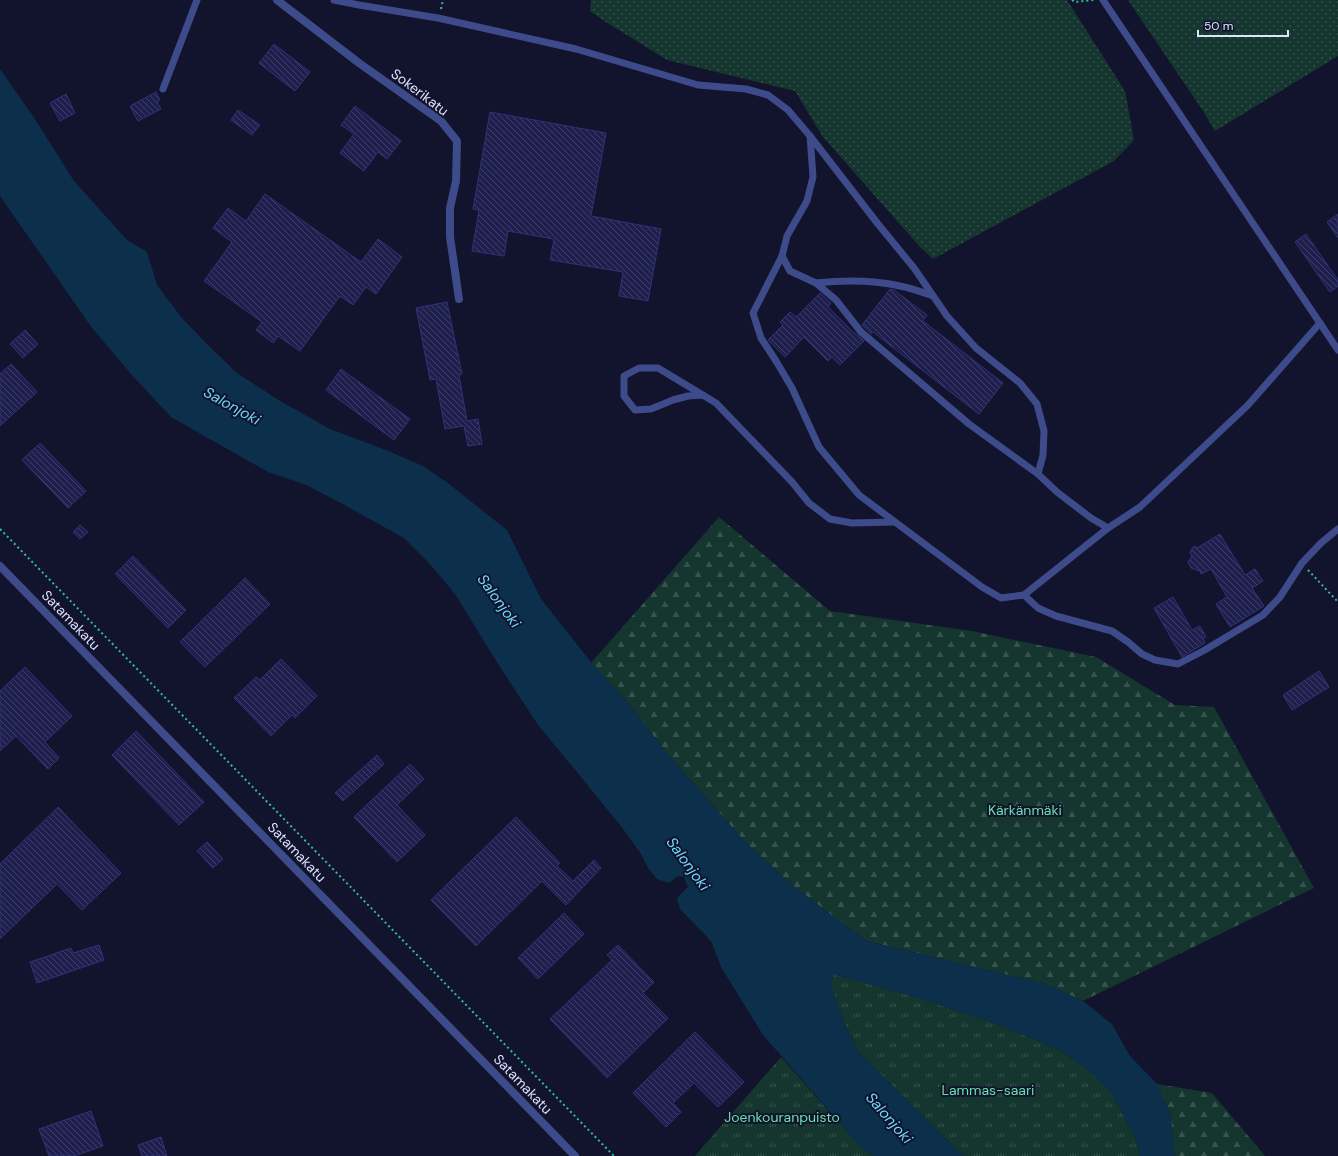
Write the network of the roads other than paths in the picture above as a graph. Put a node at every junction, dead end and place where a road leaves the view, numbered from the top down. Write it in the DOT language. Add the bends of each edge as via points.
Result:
graph roads {
  1 [pos="197,0"];
  2 [pos="277,0"];
  3 [pos="334,0"];
  4 [pos="1103,0"];
  5 [pos="163,89"];
  6 [pos="810,136"];
  7 [pos="782,256"];
  8 [pos="816,283"];
  9 [pos="933,296"];
  10 [pos="460,299"];
  11 [pos="1320,323"];
  12 [pos="1338,350"];
  13 [pos="703,395"];
  14 [pos="1038,474"];
  15 [pos="894,522"];
  16 [pos="1108,528"];
  17 [pos="1338,529"];
  18 [pos="0,566"];
  19 [pos="1024,595"];
  20 [pos="575,1156"];
  1 -- 5 [label="lane"];
  2 -- 10 [label="street, Sokerikatu" via="359,64 441,121 457,141 456,181 450,208 450,237"];
  3 -- 6 [label="lane" via="438,18 576,49 698,85 746,89 768,95 788,110"];
  4 -- 11 [label="lane"];
  6 -- 7 [label="lane" via="813,177 807,201 787,236"];
  6 -- 9 [label="lane" via="914,268"];
  7 -- 8 [label="lane" via="790,271"];
  7 -- 15 [label="lane" via="753,313 761,338 792,388 819,447 859,495"];
  8 -- 9 [label="lane" via="864,281 900,286"];
  8 -- 14 [label="lane" via="836,300 861,332 884,353 969,424"];
  9 -- 14 [label="lane" via="976,348 1020,384 1038,404 1044,431"];
  11 -- 12 [label="lane"];
  11 -- 16 [label="lane" via="1248,405 1140,507"];
  13 -- 13 [label="lane" via="658,368 639,368 624,376 624,396 635,410 651,409 672,400"];
  13 -- 15 [label="lane" via="716,404 809,503 830,520 852,523"];
  14 -- 16 [label="lane" via="1057,492"];
  15 -- 19 [label="lane" via="982,587 1001,598"];
  16 -- 19 [label="lane"];
  17 -- 19 [label="lane" via="1302,563 1280,598 1263,615 1178,664 1155,660 1142,654 1112,631 1056,616 1038,608"];
  18 -- 20 [label="street, Satamakatu"];
}
